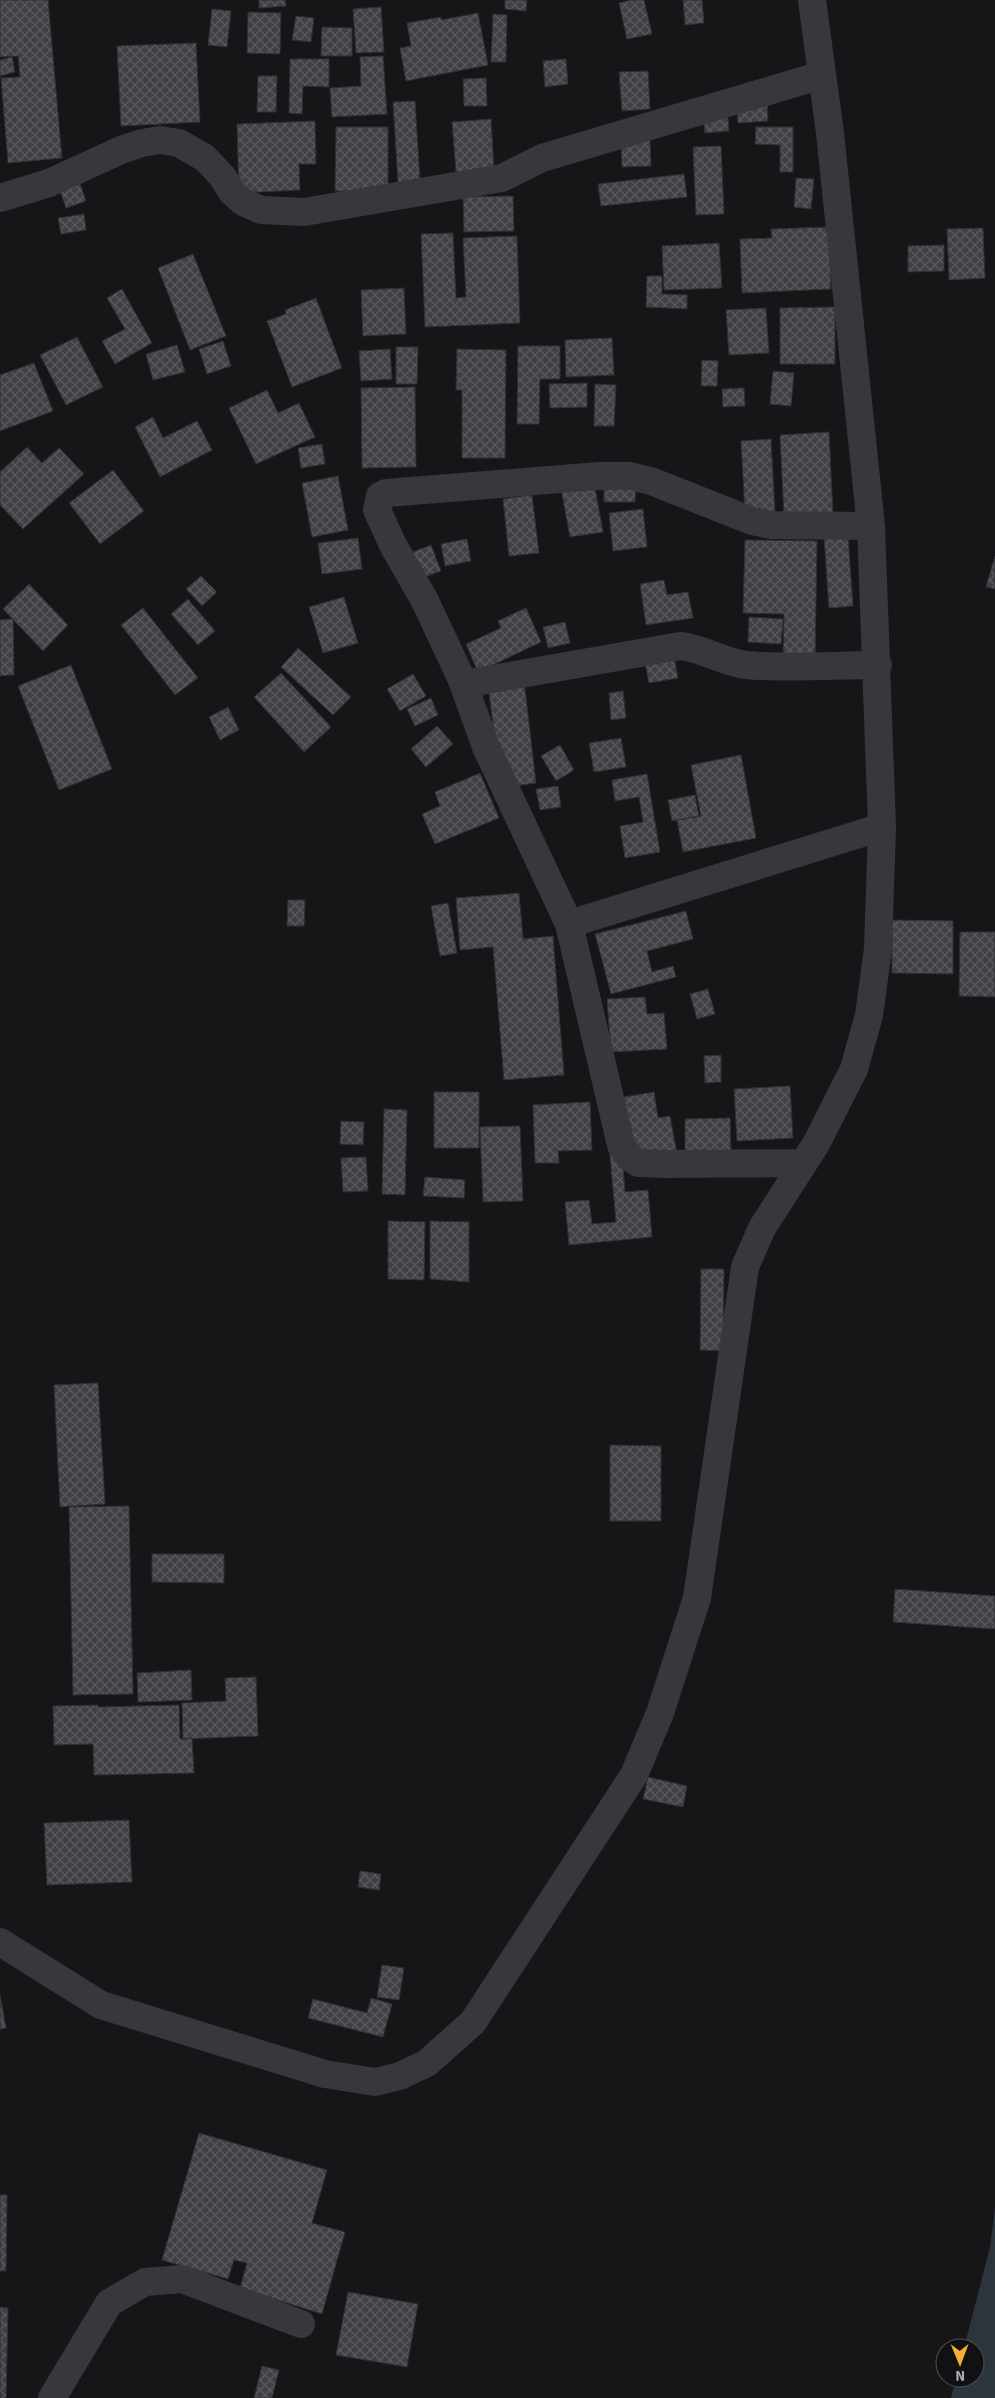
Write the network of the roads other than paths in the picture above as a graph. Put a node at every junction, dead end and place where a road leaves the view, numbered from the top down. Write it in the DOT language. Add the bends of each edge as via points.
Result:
graph roads {
  1 [pos="812,0"];
  2 [pos="822,75"];
  3 [pos="0,198"];
  4 [pos="872,526"];
  5 [pos="878,665"];
  6 [pos="464,684"];
  7 [pos="882,827"];
  8 [pos="569,924"];
  9 [pos="803,1163"];
  10 [pos="0,1942"];
  11 [pos="301,2324"];
  12 [pos="52,2398"];
  1 -- 2 [label="street"];
  2 -- 3 [label="street" via="542,158 502,178 304,212 261,210 243,202 205,158 179,143 160,140 121,150 49,183"];
  2 -- 4 [label="street"];
  4 -- 5 [label="street"];
  4 -- 6 [label="street" via="771,525 630,476 386,492 380,496 378,510"];
  5 -- 6 [label="street" via="747,665 718,658 694,647 680,646"];
  5 -- 7 [label="street"];
  6 -- 8 [label="street" via="486,747"];
  7 -- 8 [label="street"];
  7 -- 9 [label="street" via="878,949 869,1015 854,1069"];
  8 -- 9 [label="street" via="621,1145 630,1158 638,1162 664,1164"];
  9 -- 10 [label="street" via="762,1228 745,1268 697,1598 660,1713 634,1775 473,2022 427,2063 400,2076 375,2082 325,2074 101,2005"];
  11 -- 12 [label="street" via="182,2279 145,2282 108,2303"];
}
